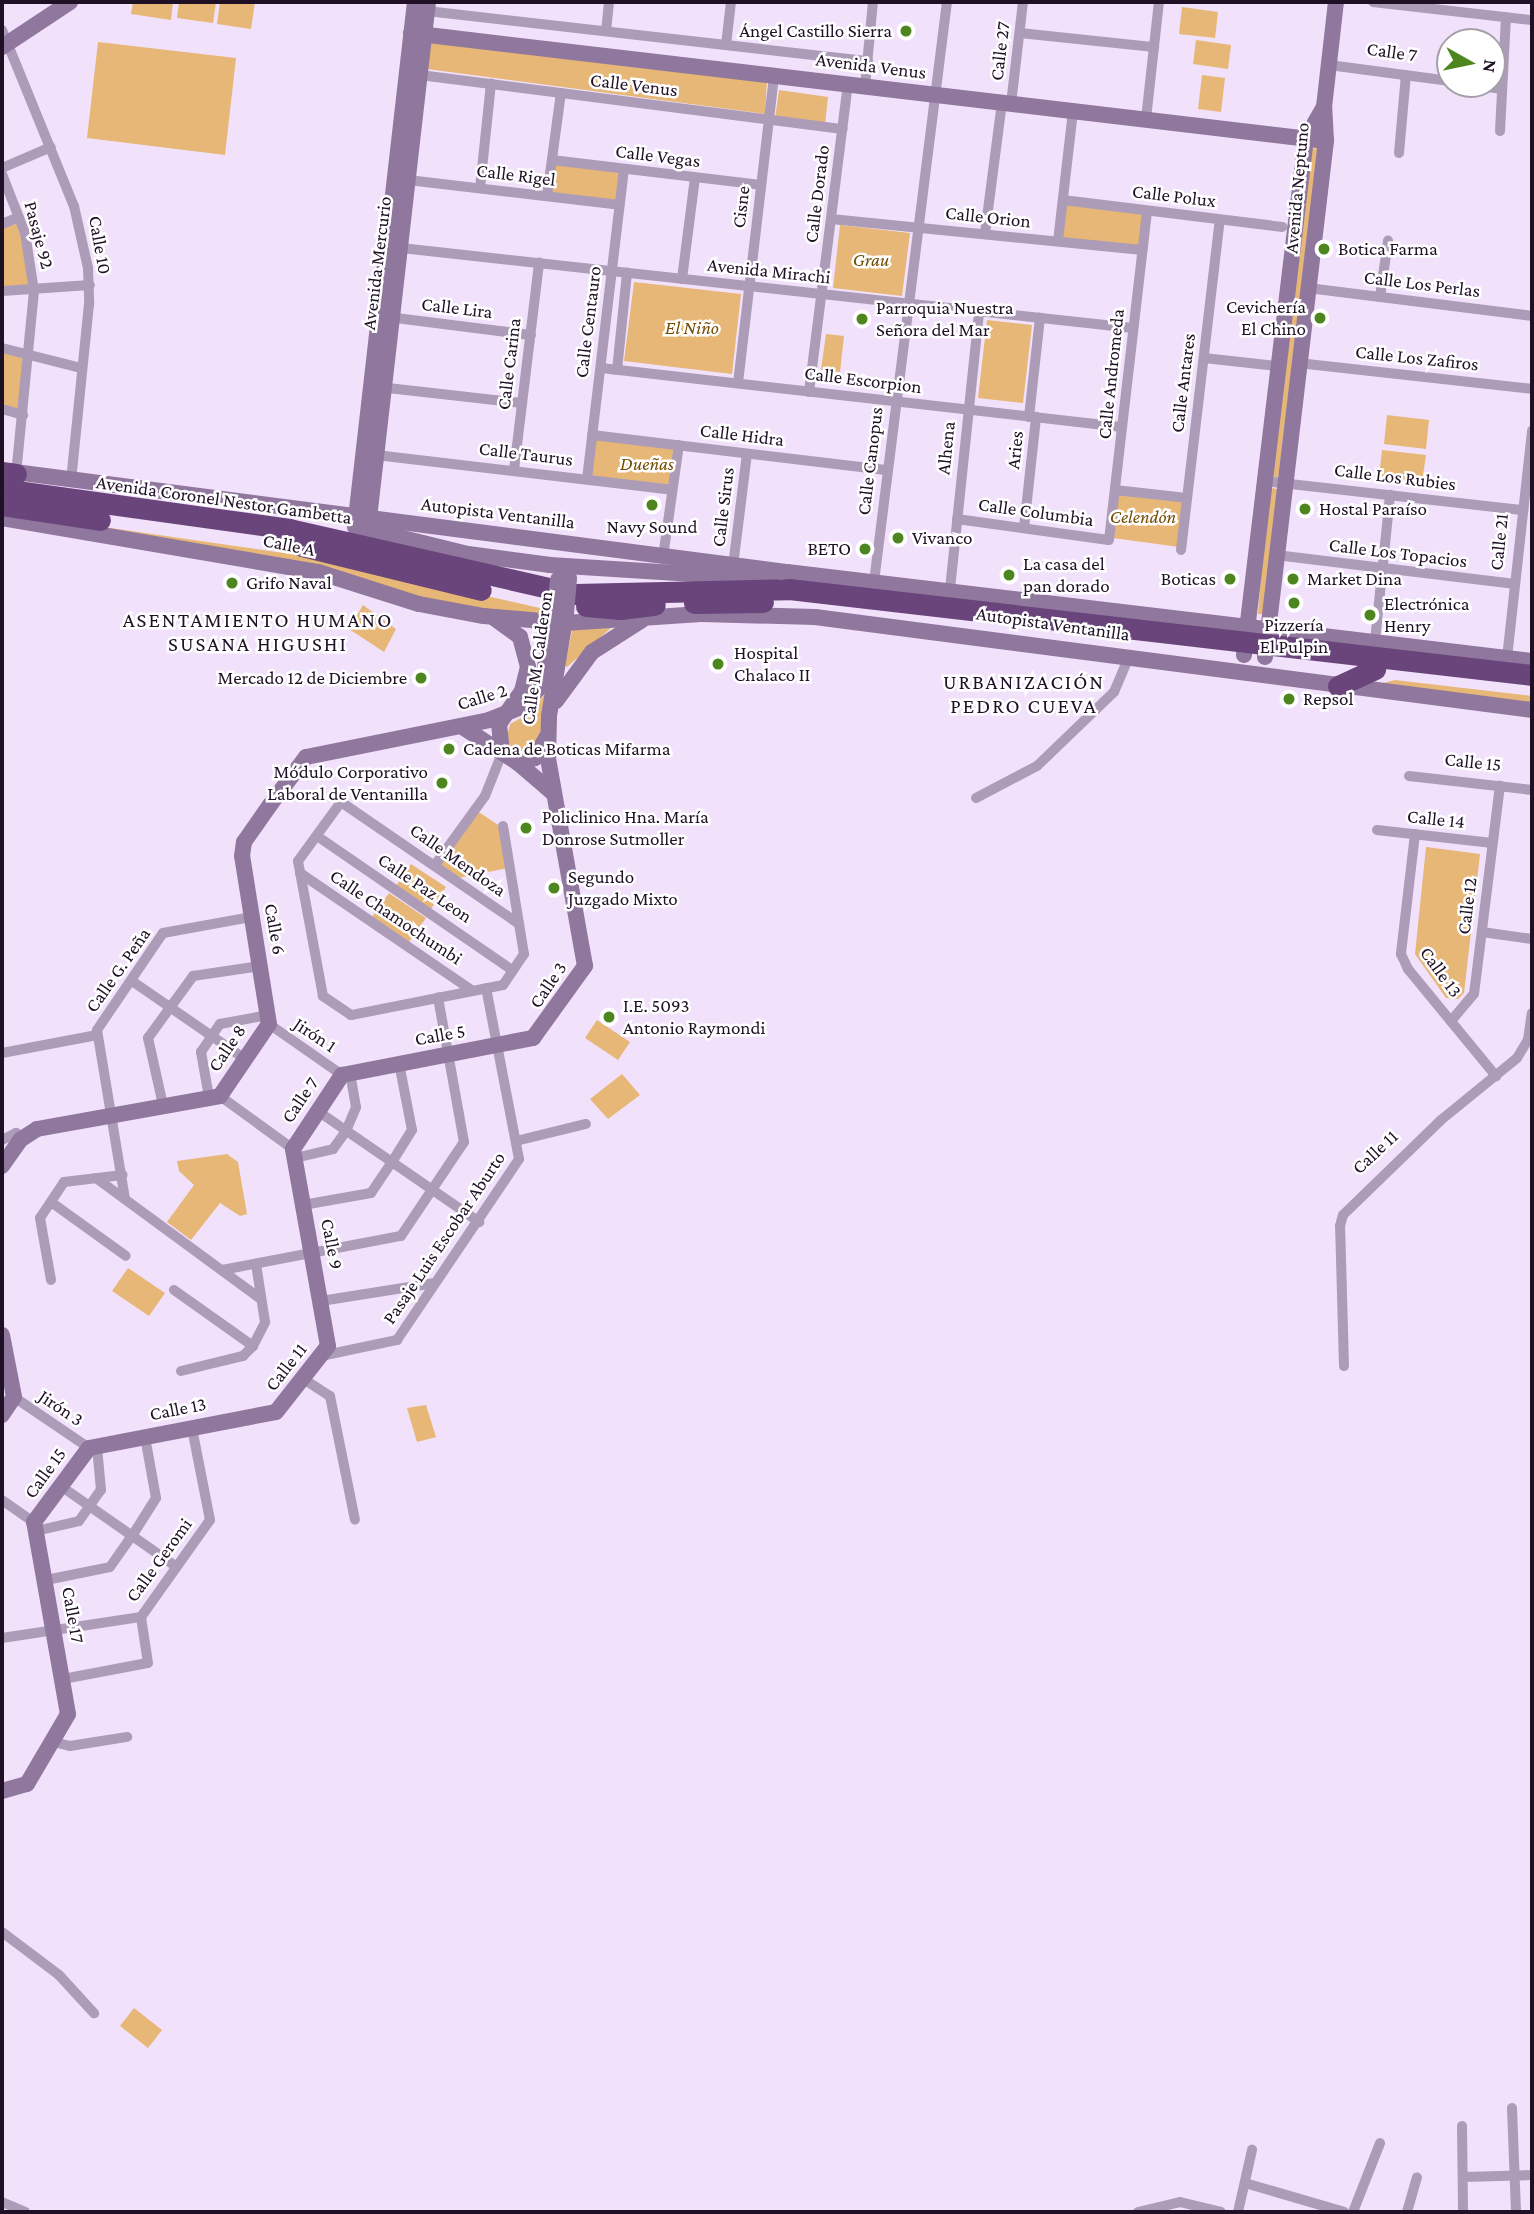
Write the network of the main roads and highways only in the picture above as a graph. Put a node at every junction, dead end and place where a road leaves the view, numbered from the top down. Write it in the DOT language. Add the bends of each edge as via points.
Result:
graph roads {
  1 [pos="5,476"];
  2 [pos="2,505"];
  3 [pos="874,582"];
  4 [pos="562,596"];
  5 [pos="898,600"];
  6 [pos="1256,642"];
  7 [pos="1404,645"];
  8 [pos="1436,664"];
  9 [pos="1374,669"];
  10 [pos="1532,675"];
  11 [pos="1338,686"];
  12 [pos="1532,689"];
  1 -- 4 [label="highway, Avenida Coronel Nestor Gambetta" via="289,529"];
  2 -- 4 [label="highway, Avenida Coronel Nestor Gambetta" via="301,545 477,589"];
  3 -- 5 [label="highway"];
  4 -- 5 [label="highway, Autopista Ventanilla" via="769,588"];
  4 -- 6 [label="highway, Autopista Ventanilla" via="620,609 788,601"];
  5 -- 6 [label="highway, Autopista Ventanilla"];
  6 -- 8 [label="highway"];
  6 -- 9 [label="highway"];
  7 -- 8 [label="highway"];
  8 -- 10 [label="highway"];
  9 -- 11 [label="highway"];
  9 -- 12 [label="highway"];
}
